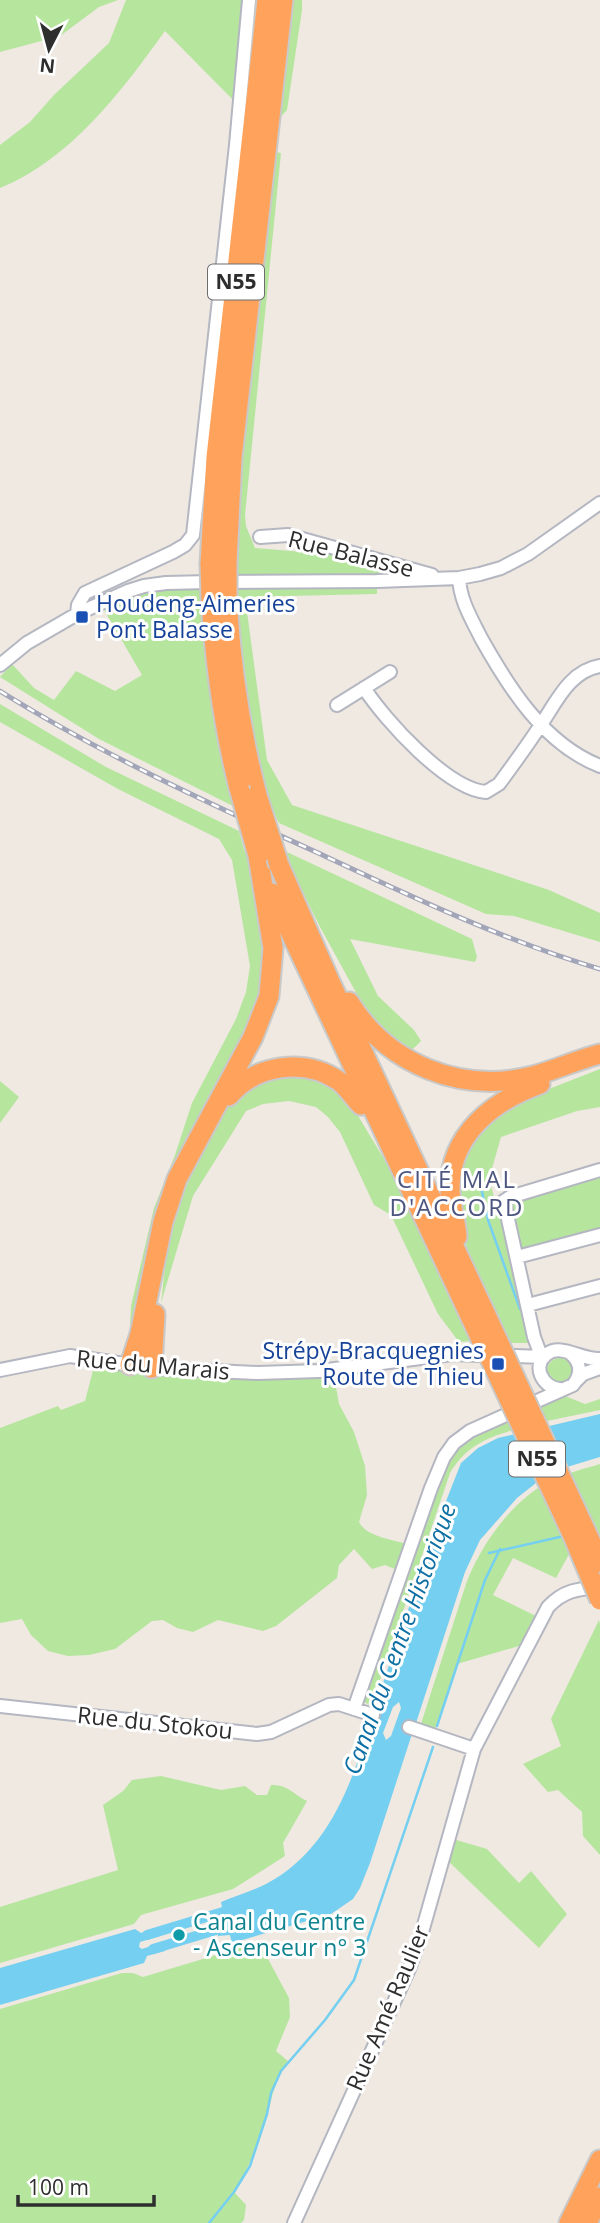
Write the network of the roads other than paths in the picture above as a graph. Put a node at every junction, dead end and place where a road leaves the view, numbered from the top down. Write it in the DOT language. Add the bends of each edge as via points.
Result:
graph roads {
  1 [pos="249,0"];
  2 [pos="267,0"];
  3 [pos="283,0"];
  4 [pos="600,503"];
  5 [pos="260,537"];
  6 [pos="218,563"];
  7 [pos="442,578"];
  8 [pos="459,578"];
  9 [pos="77,614"];
  10 [pos="2,663"];
  11 [pos="600,666"];
  12 [pos="390,672"];
  13 [pos="364,688"];
  14 [pos="337,705"];
  15 [pos="541,725"];
  16 [pos="600,766"];
  17 [pos="248,792"];
  18 [pos="258,856"];
  19 [pos="331,984"];
  20 [pos="600,1054"];
  21 [pos="600,1062"];
  22 [pos="375,1117"];
  23 [pos="600,1170"];
  24 [pos="600,1235"];
  25 [pos="458,1256"];
  26 [pos="517,1257"];
  27 [pos="600,1286"];
  28 [pos="528,1305"];
  29 [pos="479,1318"];
  30 [pos="534,1337"];
  31 [pos="570,1353"];
  32 [pos="516,1356"];
  33 [pos="600,1359"];
  34 [pos="544,1363"];
  35 [pos="130,1366"];
  36 [pos="152,1368"];
  37 [pos="600,1368"];
  38 [pos="0,1370"];
  39 [pos="566,1387"];
  40 [pos="524,1405"];
  41 [pos="600,1562"];
  42 [pos="600,1587"];
  43 [pos="600,1600"];
  44 [pos="0,1706"];
  45 [pos="354,1709"];
  46 [pos="373,1715"];
  47 [pos="414,1729"];
  48 [pos="474,1749"];
  49 [pos="600,2160"];
  50 [pos="600,2197"];
  51 [pos="294,2223"];
  52 [pos="569,2223"];
  53 [pos="587,2223"];
  1 -- 9 [label="street" via="193,535 173,552 85,593"];
  2 -- 6 [label="highway, N55" via="216,457"];
  3 -- 6 [label="highway, N55"];
  4 -- 8 [label="street, Rue Balasse" via="528,554 500,568"];
  5 -- 7 [label="street, Rue Balasse" via="288,535"];
  6 -- 17 [label="highway, N55, bridge" via="219,599"];
  7 -- 8 [label="street, Rue Balasse"];
  7 -- 9 [label="street, Rue Balasse" via="166,583 128,591"];
  8 -- 15 [label="street" via="463,603 495,663"];
  9 -- 10 [label="street, Rue Balasse"];
  11 -- 15 [label="street" via="570,682"];
  12 -- 13 [label="street"];
  13 -- 14 [label="street"];
  13 -- 15 [label="street" via="408,743 478,791 499,784"];
  15 -- 16 [label="street"];
  17 -- 18 [label="highway, N55, bridge"];
  17 -- 19 [label="highway, N55, bridge"];
  18 -- 22 [label="highway, N55"];
  18 -- 35 [label="highway" via="273,948 269,996 253,1037 177,1179"];
  19 -- 20 [label="highway" via="391,1049 409,1062 457,1079 487,1082 533,1076"];
  19 -- 25 [label="highway, N55"];
  21 -- 25 [label="highway" via="507,1098 479,1118 468,1133 458,1149 450,1188"];
  22 -- 29 [label="highway, N55"];
  22 -- 36 [label="highway" via="342,1083 304,1068 258,1073 229,1094 183,1182 170,1224"];
  23 -- 26 [label="street" via="504,1201"];
  24 -- 26 [label="street"];
  25 -- 29 [label="highway, N55"];
  26 -- 28 [label="street"];
  27 -- 28 [label="street"];
  28 -- 30 [label="street"];
  29 -- 41 [label="highway, N55, bridge"];
  29 -- 43 [label="highway, N55, bridge"];
  30 -- 32 [label="street" via="531,1349"];
  30 -- 34 [label="street" via="543,1350"];
  31 -- 33 [label="street"];
  31 -- 34 [label="street" via="559,1350"];
  31 -- 39 [label="street" via="579,1368 577,1380"];
  32 -- 34 [label="street, Rue du Marais"];
  32 -- 36 [label="street, Rue du Marais" via="442,1354 303,1372"];
  34 -- 39 [label="street" via="549,1386"];
  34 -- 40 [label="street" via="539,1386"];
  35 -- 36 [label="street, Rue du Marais"];
  35 -- 38 [label="street, Rue du Marais" via="70,1356"];
  37 -- 39 [label="street"];
  39 -- 40 [label="street"];
  40 -- 45 [label="street" via="470,1431 444,1457"];
  42 -- 48 [label="street, Rue Amé Raulier" via="567,1591 548,1607"];
  44 -- 45 [label="street, Rue du Stokou" via="257,1734 328,1705"];
  45 -- 46 [label="street"];
  47 -- 48 [label="street"];
  48 -- 51 [label="street, Rue Amé Raulier" via="409,1969"];
  49 -- 52 [label="highway"];
  50 -- 53 [label="highway"];
}
